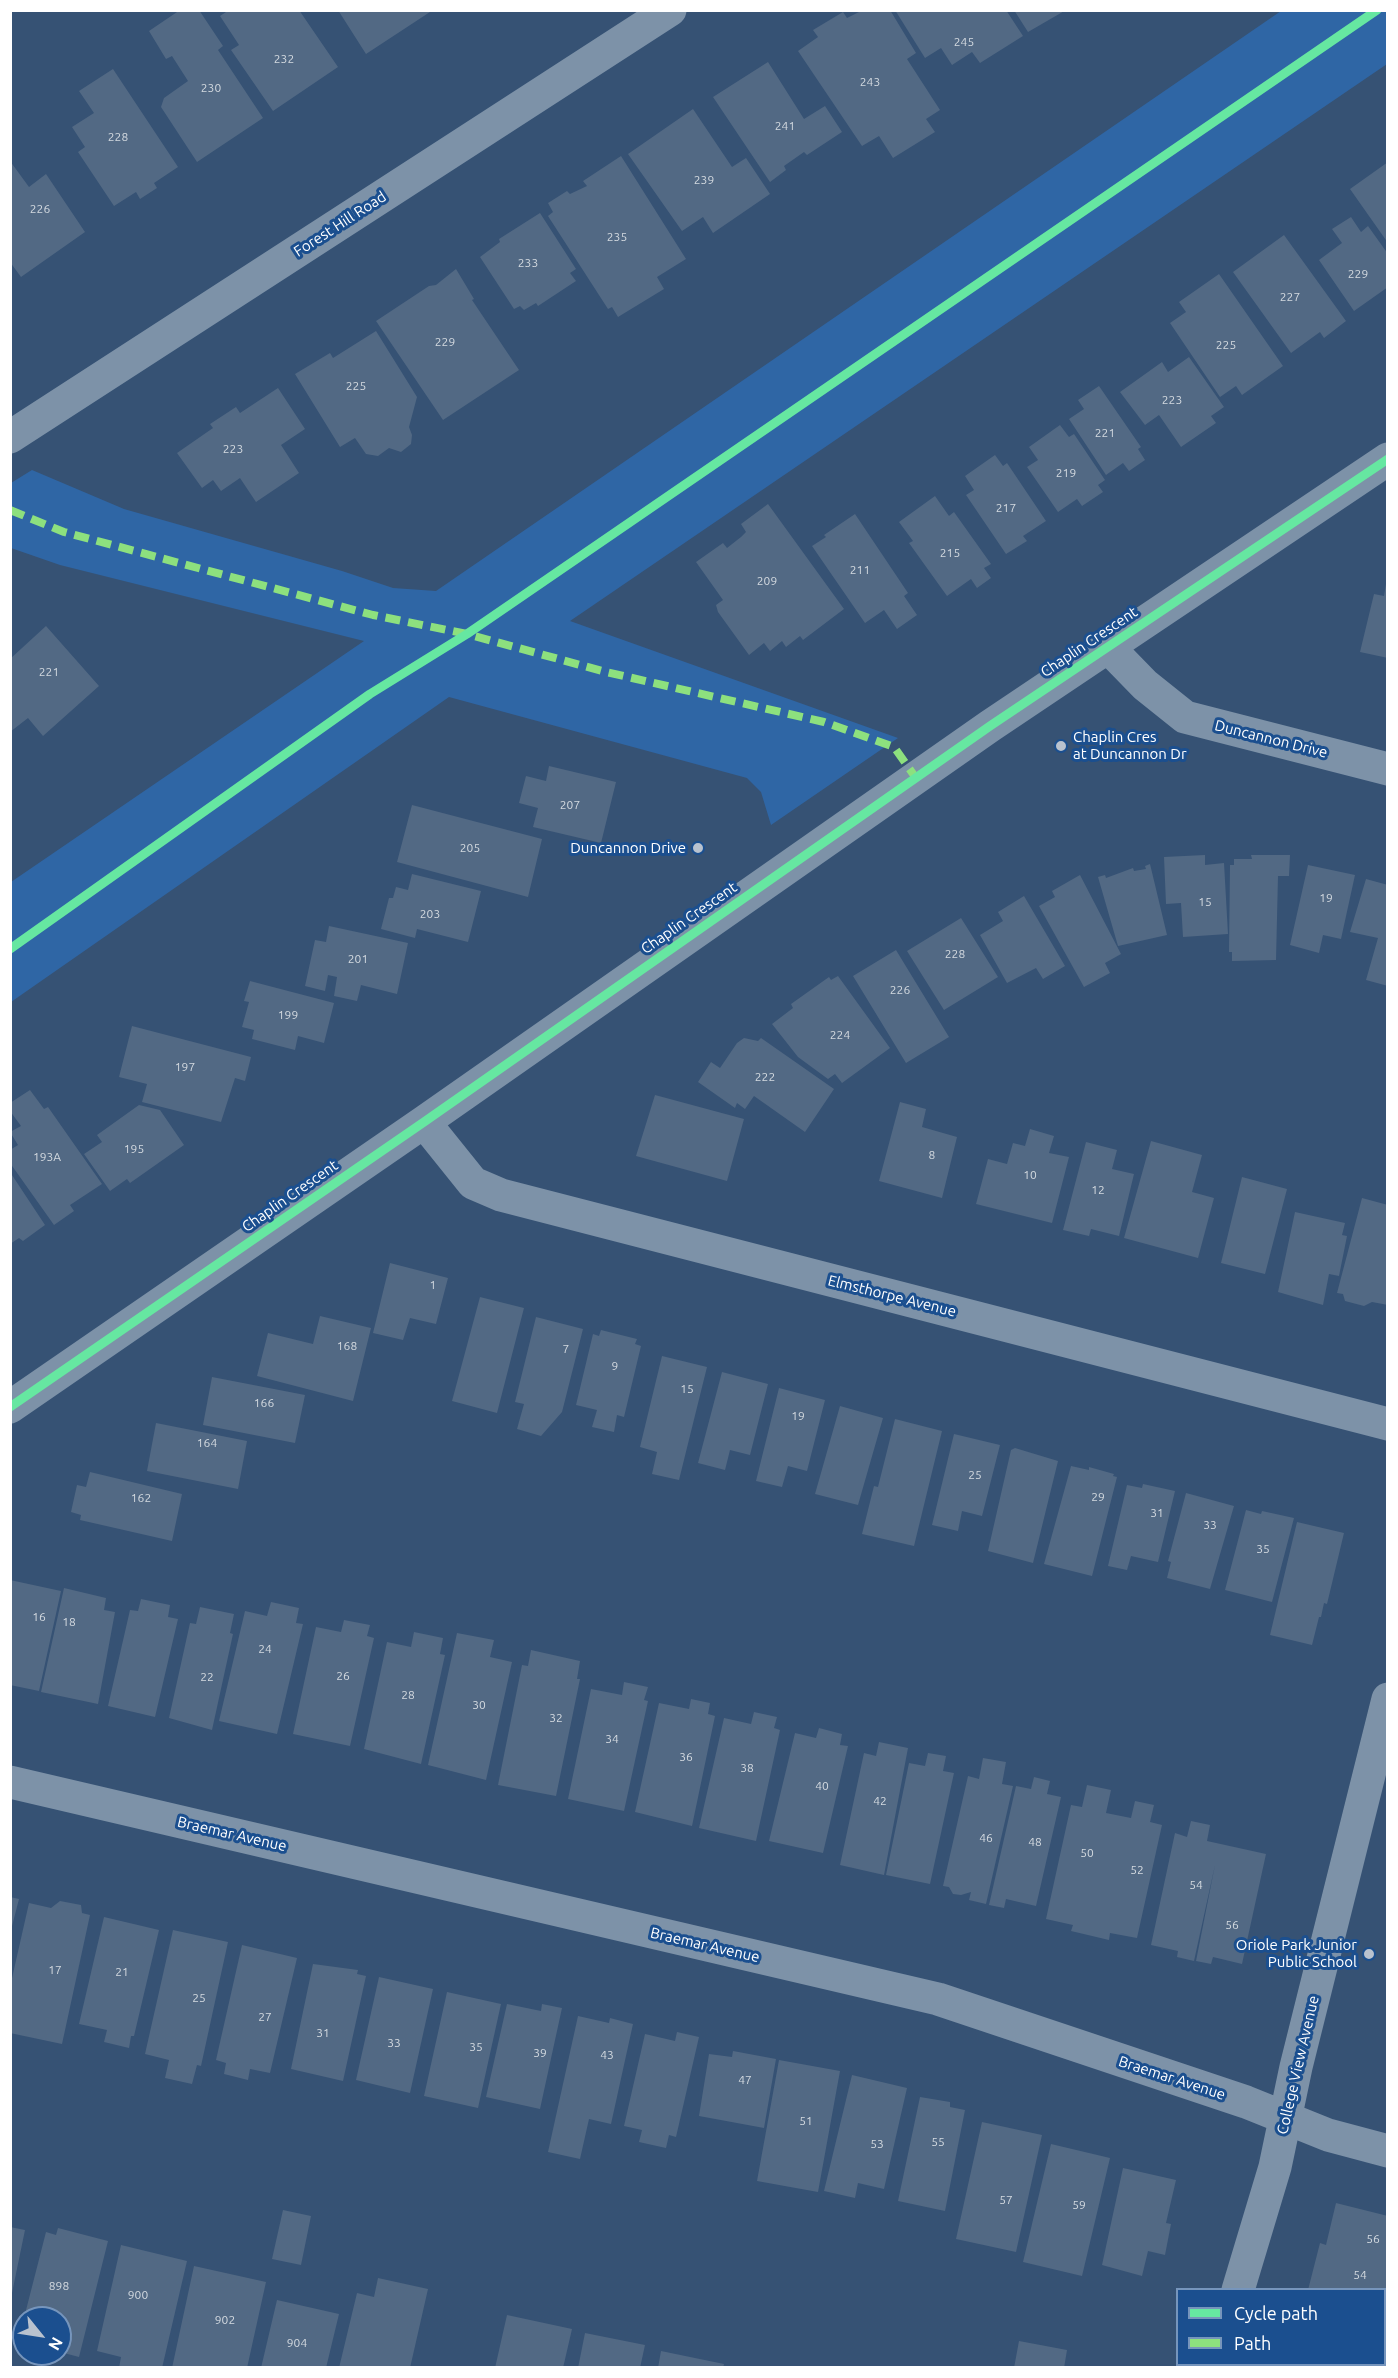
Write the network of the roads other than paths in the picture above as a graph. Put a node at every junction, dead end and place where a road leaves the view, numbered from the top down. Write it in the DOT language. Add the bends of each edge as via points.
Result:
graph roads {
  1 [pos="670,10"];
  2 [pos="10,437"];
  3 [pos="1388,459"];
  4 [pos="1108,647"];
  5 [pos="1388,769"];
  6 [pos="424,1122"];
  7 [pos="10,1407"];
  8 [pos="1388,1424"];
  9 [pos="1388,1699"];
  10 [pos="10,1782"];
  11 [pos="1286,2118"];
  12 [pos="1388,2151"];
  13 [pos="1238,2288"];
  1 -- 2 [label="street, Forest Hill Road"];
  3 -- 4 [label="street, Chaplin Crescent"];
  4 -- 5 [label="street, Duncannon Drive" via="1145,685 1185,717"];
  4 -- 6 [label="street, Chaplin Crescent"];
  6 -- 7 [label="street, Chaplin Crescent"];
  6 -- 8 [label="street, Elmsthorpe Avenue" via="474,1183 501,1196"];
  9 -- 11 [label="street, College View Avenue"];
  10 -- 11 [label="street, Braemar Avenue" via="938,1999"];
  11 -- 12 [label="street, Braemar Avenue" via="1328,2135"];
  11 -- 13 [label="street, College View Avenue"];
}
